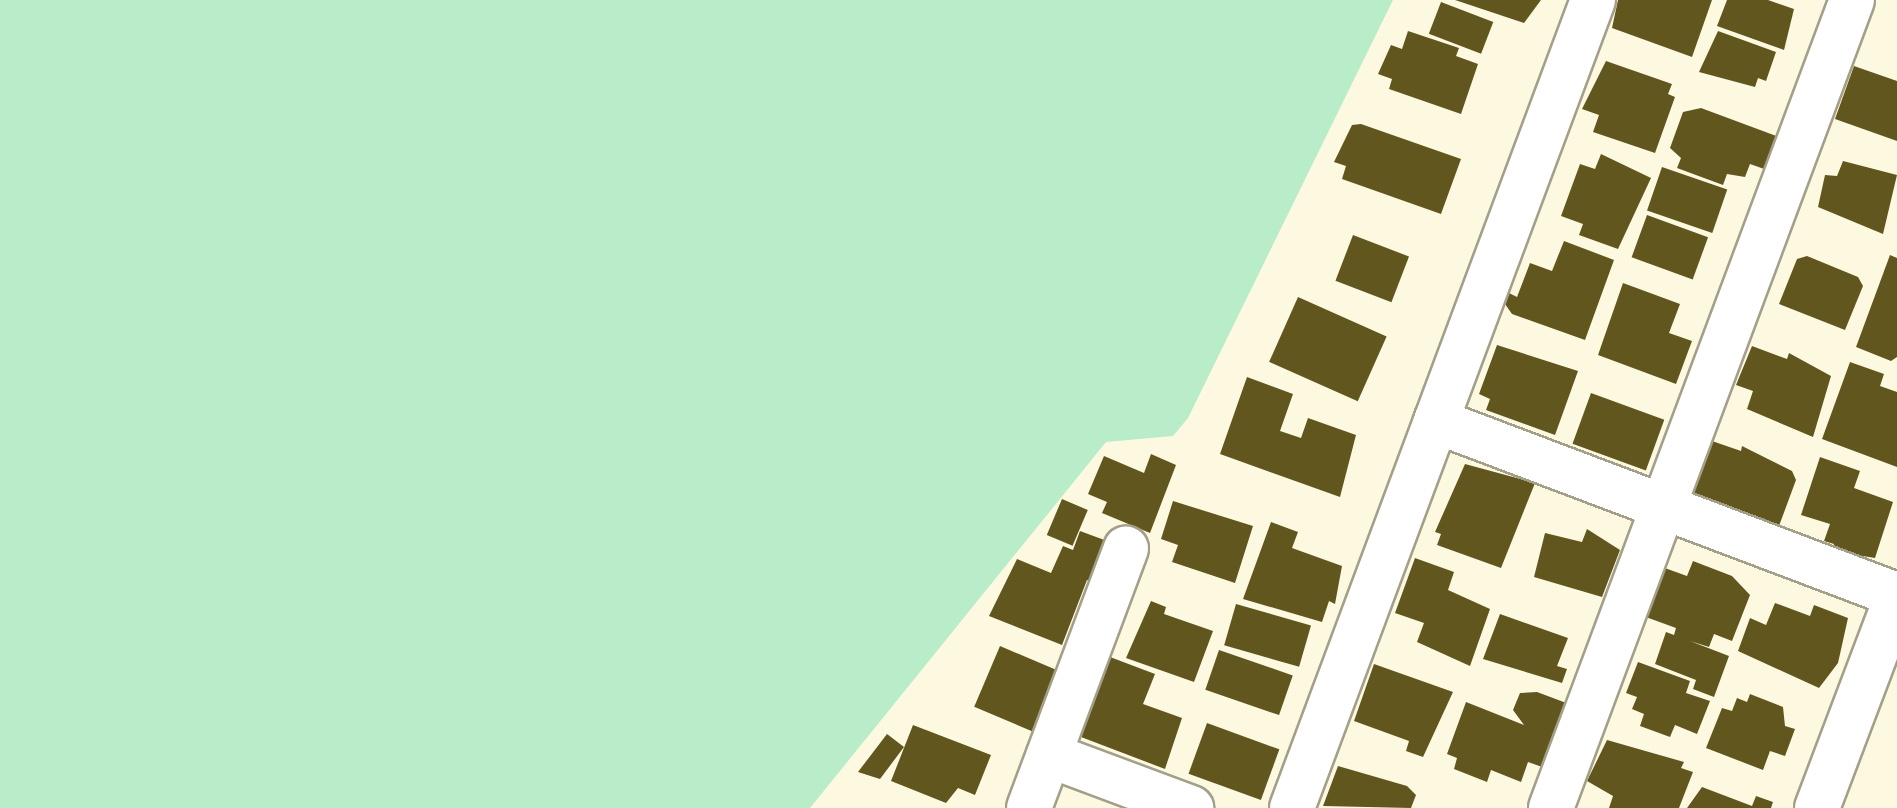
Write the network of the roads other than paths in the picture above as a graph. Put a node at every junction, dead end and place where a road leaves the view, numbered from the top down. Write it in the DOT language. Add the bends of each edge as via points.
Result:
graph roads {
  1 [pos="1593,0"];
  2 [pos="1852,0"];
  3 [pos="1436,421"];
  4 [pos="1663,507"];
  5 [pos="1126,549"];
  6 [pos="1897,595"];
  7 [pos="1049,755"];
  8 [pos="1029,808"];
  9 [pos="1191,808"];
  10 [pos="1292,808"];
  11 [pos="1551,808"];
  12 [pos="1817,808"];
  1 -- 3 [label="street"];
  2 -- 4 [label="street"];
  3 -- 4 [label="street"];
  3 -- 10 [label="street"];
  4 -- 6 [label="street"];
  4 -- 11 [label="street"];
  5 -- 7 [label="street"];
  6 -- 12 [label="street"];
  7 -- 8 [label="street"];
  7 -- 9 [label="street"];
}
